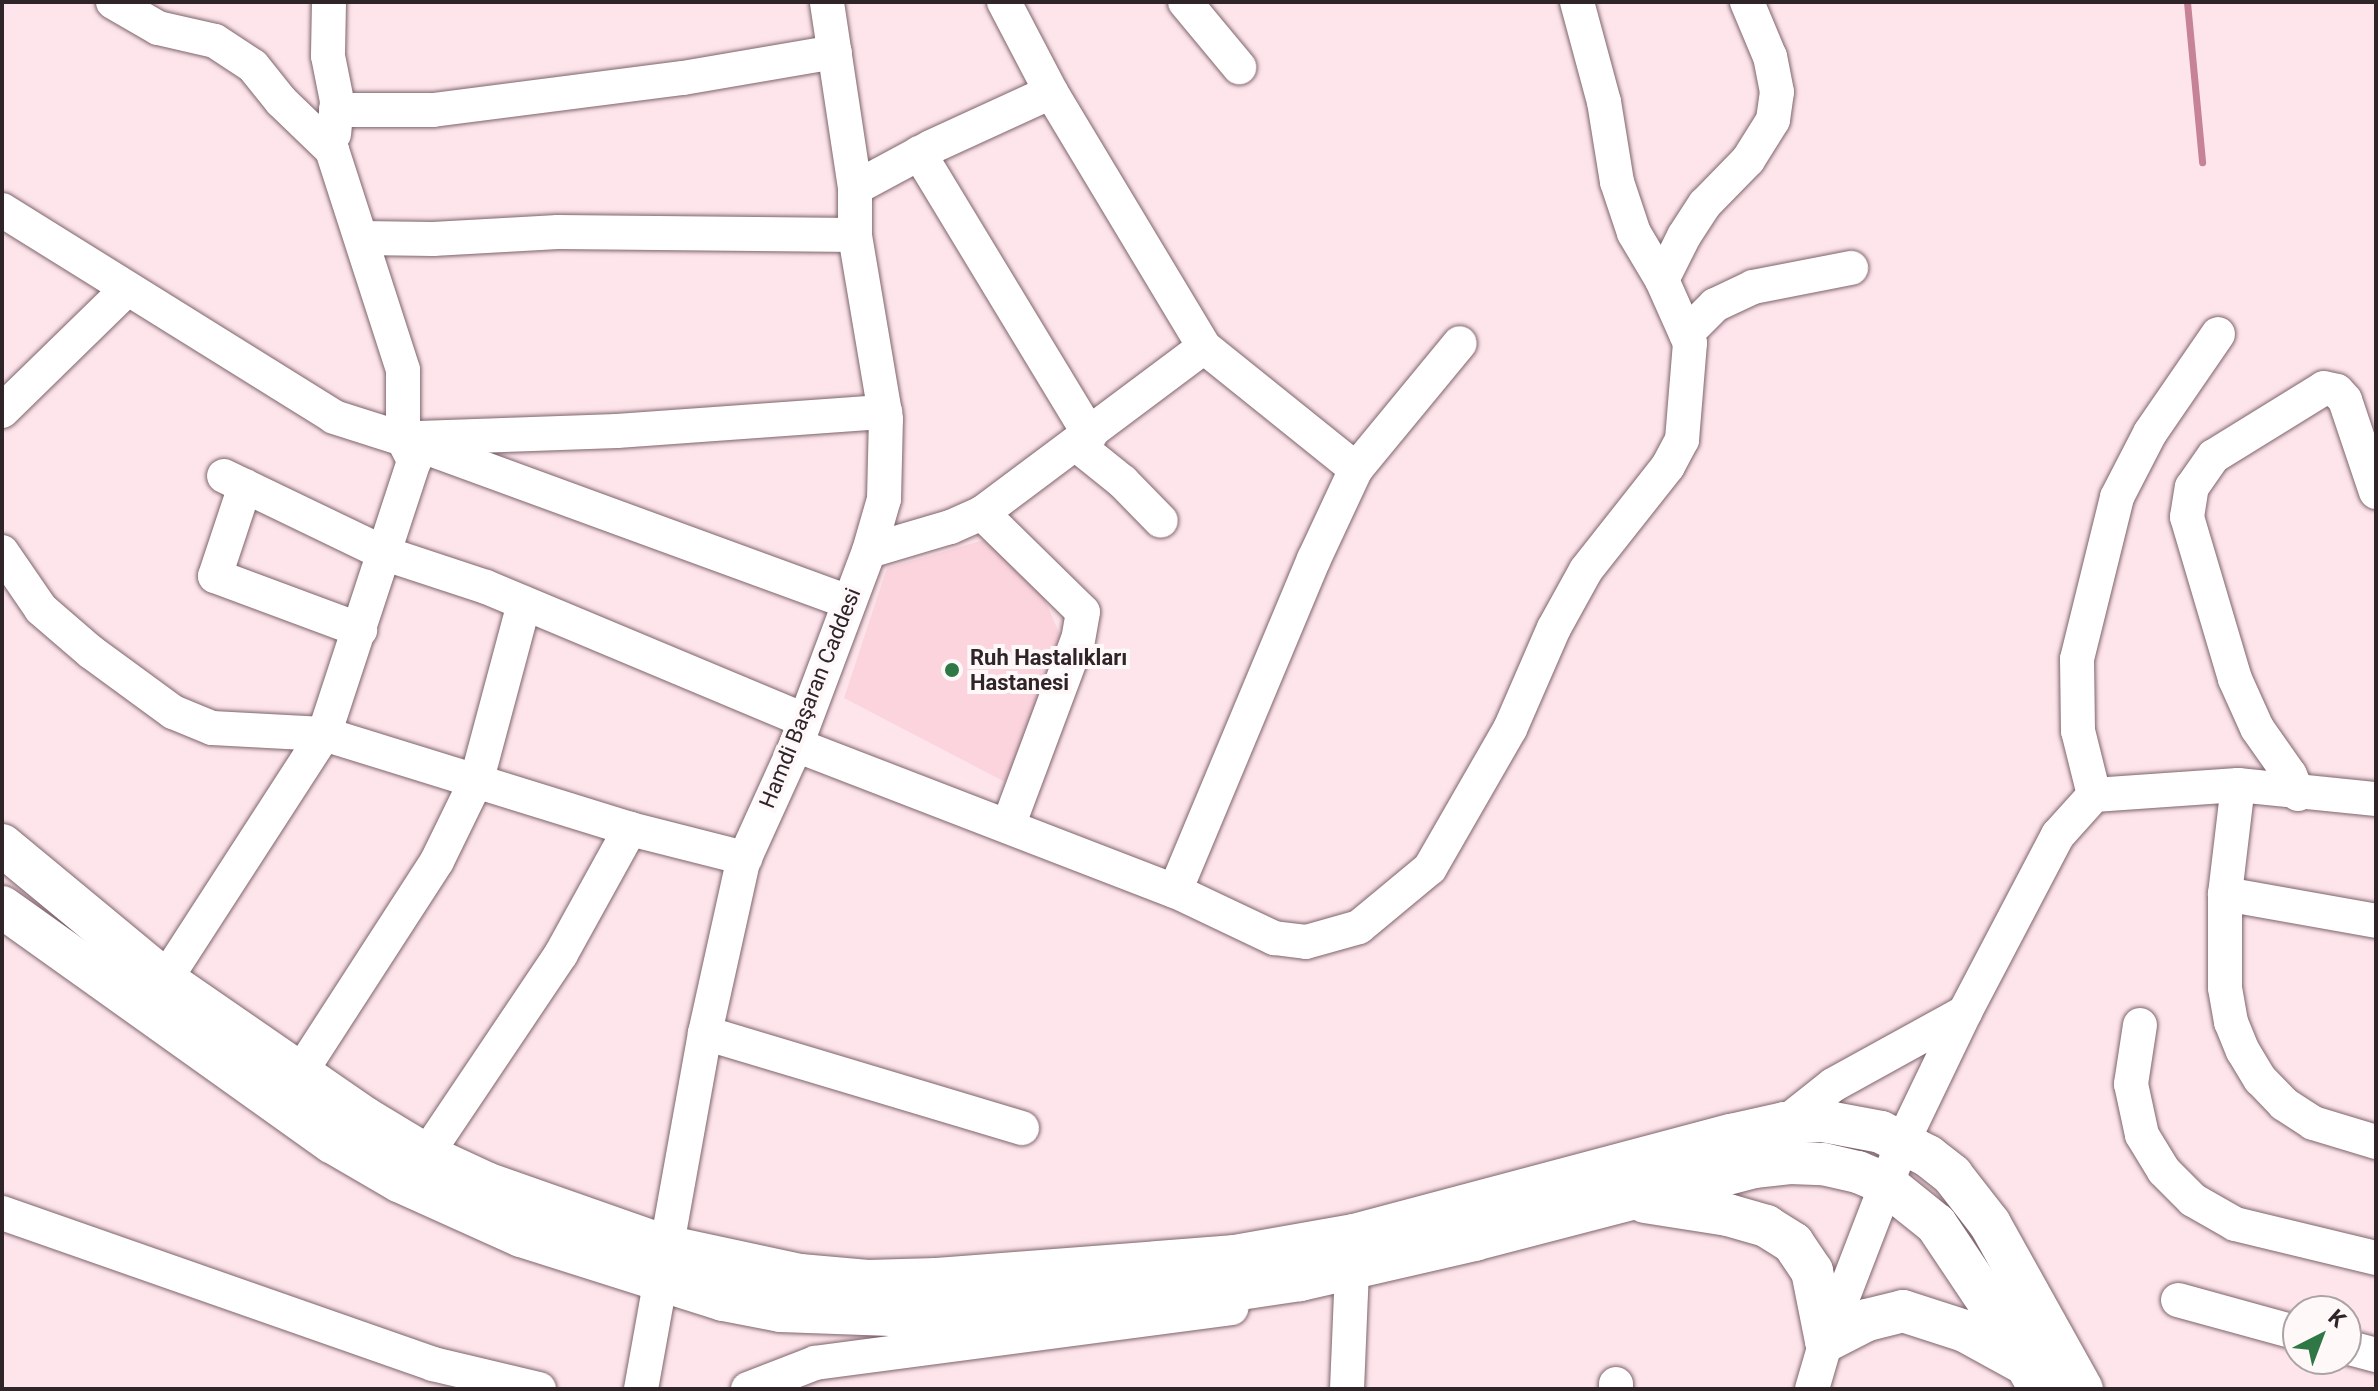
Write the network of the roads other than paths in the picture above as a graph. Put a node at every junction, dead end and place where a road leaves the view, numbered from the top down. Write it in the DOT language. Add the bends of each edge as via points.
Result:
graph roads {
  1 [pos="113,2"];
  2 [pos="329,2"];
  3 [pos="827,2"];
  4 [pos="1004,2"];
  5 [pos="1185,2"];
  6 [pos="1577,2"];
  7 [pos="1747,2"];
  8 [pos="835,52"];
  9 [pos="1239,67"];
  10 [pos="1051,92"];
  11 [pos="336,110"];
  12 [pos="332,150"];
  13 [pos="919,153"];
  14 [pos="855,188"];
  15 [pos="2,210"];
  16 [pos="855,235"];
  17 [pos="362,238"];
  18 [pos="1851,268"];
  19 [pos="1662,280"];
  20 [pos="126,290"];
  21 [pos="1686,334"];
  22 [pos="2218,334"];
  23 [pos="1460,343"];
  24 [pos="1204,347"];
  25 [pos="2,411"];
  26 [pos="885,412"];
  27 [pos="403,439"];
  28 [pos="1084,440"];
  29 [pos="1356,469"];
  30 [pos="2376,492"];
  31 [pos="982,513"];
  32 [pos="1161,521"];
  33 [pos="869,551"];
  34 [pos="2,552"];
  35 [pos="386,554"];
  36 [pos="848,602"];
  37 [pos="524,603"];
  38 [pos="360,630"];
  39 [pos="800,733"];
  40 [pos="324,734"];
  41 [pos="477,779"];
  42 [pos="2238,785"];
  43 [pos="2298,794"];
  44 [pos="2094,795"];
  45 [pos="2376,799"];
  46 [pos="1008,826"];
  47 [pos="630,829"];
  48 [pos="2,845"];
  49 [pos="745,858"];
  50 [pos="1175,891"];
  51 [pos="2225,894"];
  52 [pos="2,907"];
  53 [pos="2376,921"];
  54 [pos="165,980"];
  55 [pos="1965,1012"];
  56 [pos="2140,1025"];
  57 [pos="705,1033"];
  58 [pos="298,1076"];
  59 [pos="1785,1123"];
  60 [pos="1022,1128"];
  61 [pos="1903,1141"];
  62 [pos="2376,1142"];
  63 [pos="426,1155"];
  64 [pos="1886,1184"];
  65 [pos="1632,1200"];
  66 [pos="2,1213"];
  67 [pos="2376,1258"];
  68 [pos="1352,1263"];
  69 [pos="662,1264"];
  70 [pos="2178,1300"];
  71 [pos="2282,1329"];
  72 [pos="1826,1341"];
  73 [pos="428,1376"];
  74 [pos="2034,1378"];
  75 [pos="539,1389"];
  76 [pos="641,1389"];
  77 [pos="748,1389"];
  78 [pos="1347,1389"];
  79 [pos="1812,1389"];
  80 [pos="2082,1389"];
  1 -- 12 [label="street" via="158,28 215,41 253,66"];
  2 -- 11 [label="street" via="328,56"];
  3 -- 8 [label="street, Hamdi Başaran Caddesi"];
  4 -- 10 [label="street"];
  5 -- 9 [label="street"];
  6 -- 19 [label="street" via="1604,102 1617,182 1634,233"];
  7 -- 19 [label="street" via="1770,57 1777,92 1773,120 1748,160 1705,204"];
  8 -- 11 [label="street" via="683,78 433,110"];
  8 -- 14 [label="street, Hamdi Başaran Caddesi"];
  10 -- 13 [label="street"];
  10 -- 24 [label="street"];
  11 -- 12 [label="street"];
  12 -- 17 [label="street"];
  13 -- 14 [label="street"];
  13 -- 28 [label="street"];
  14 -- 16 [label="street, Hamdi Başaran Caddesi"];
  15 -- 20 [label="street"];
  16 -- 17 [label="street" via="558,232"];
  16 -- 26 [label="street, Hamdi Başaran Caddesi"];
  17 -- 27 [label="street" via="403,370"];
  18 -- 21 [label="street" via="1753,287 1715,305"];
  19 -- 21 [label="street"];
  20 -- 25 [label="street"];
  20 -- 27 [label="street" via="334,417"];
  21 -- 50 [label="street" via="1690,343 1682,440 1668,466 1586,570 1510,729 1430,868 1359,927 1306,942 1274,938"];
  22 -- 44 [label="street" via="2150,433 2117,497 2077,659 2078,731"];
  23 -- 29 [label="street"];
  24 -- 28 [label="street"];
  24 -- 29 [label="street"];
  26 -- 27 [label="street"];
  26 -- 33 [label="street, Hamdi Başaran Caddesi" via="884,499"];
  27 -- 35 [label="street" via="414,461"];
  27 -- 36 [label="street"];
  28 -- 31 [label="street"];
  28 -- 32 [label="street"];
  29 -- 50 [label="street"];
  30 -- 43 [label="street" via="2345,400 2324,388 2214,456 2192,487 2187,517 2235,679 2257,728"];
  31 -- 33 [label="street"];
  31 -- 46 [label="street" via="1083,612 1078,639"];
  33 -- 36 [label="street, Hamdi Başaran Caddesi"];
  34 -- 40 [label="street" via="41,609 173,712 212,728"];
  35 -- 37 [label="street"];
  35 -- 38 [label="street"];
  35 -- 38 [label="street" via="234,481 215,576"];
  36 -- 39 [label="street, Hamdi Başaran Caddesi"];
  37 -- 39 [label="street"];
  37 -- 41 [label="street"];
  38 -- 40 [label="street"];
  39 -- 46 [label="street"];
  39 -- 49 [label="street, Hamdi Başaran Caddesi"];
  40 -- 41 [label="street"];
  40 -- 54 [label="street"];
  41 -- 47 [label="street"];
  41 -- 58 [label="street" via="437,861"];
  42 -- 43 [label="street"];
  42 -- 44 [label="street"];
  42 -- 51 [label="street"];
  43 -- 45 [label="street"];
  44 -- 55 [label="street" via="2058,835"];
  46 -- 50 [label="street"];
  47 -- 49 [label="street"];
  47 -- 63 [label="street" via="561,954"];
  48 -- 54 [label="main road"];
  49 -- 57 [label="street, Hamdi Başaran Caddesi"];
  51 -- 53 [label="street"];
  51 -- 62 [label="street" via="2225,988 2231,1022 2248,1060 2284,1104 2313,1123"];
  52 -- 69 [label="main road" via="332,1142 399,1181 521,1236"];
  54 -- 58 [label="main road"];
  55 -- 59 [label="street" via="1833,1085"];
  55 -- 61 [label="street"];
  56 -- 67 [label="street" via="2131,1084 2142,1135 2164,1171 2193,1200 2235,1224"];
  57 -- 60 [label="street"];
  57 -- 69 [label="street, Hamdi Başaran Caddesi"];
  58 -- 63 [label="main road"];
  59 -- 61 [label="main road" via="1855,1125"];
  59 -- 68 [label="main road" via="1576,1174"];
  61 -- 64 [label="street"];
  61 -- 80 [label="main road" via="1952,1175 1975,1200"];
  63 -- 69 [label="main road"];
  64 -- 65 [label="main road" via="1823,1164 1790,1163 1754,1167"];
  64 -- 72 [label="street"];
  64 -- 74 [label="main road" via="1936,1224"];
  65 -- 68 [label="main road"];
  65 -- 72 [label="main road" via="1728,1215 1766,1226 1793,1243 1812,1271"];
  66 -- 73 [label="street"];
  68 -- 69 [label="main road" via="1240,1289 892,1315 780,1311 723,1300"];
  68 -- 77 [label="street" via="1256,1304 815,1363"];
  68 -- 78 [label="street"];
  69 -- 76 [label="street, Hamdi Başaran Caddesi"];
  70 -- 71 [label="street"];
  72 -- 74 [label="main road" via="1867,1320 1903,1311 1965,1331"];
  72 -- 79 [label="street"];
  73 -- 75 [label="street"];
}
